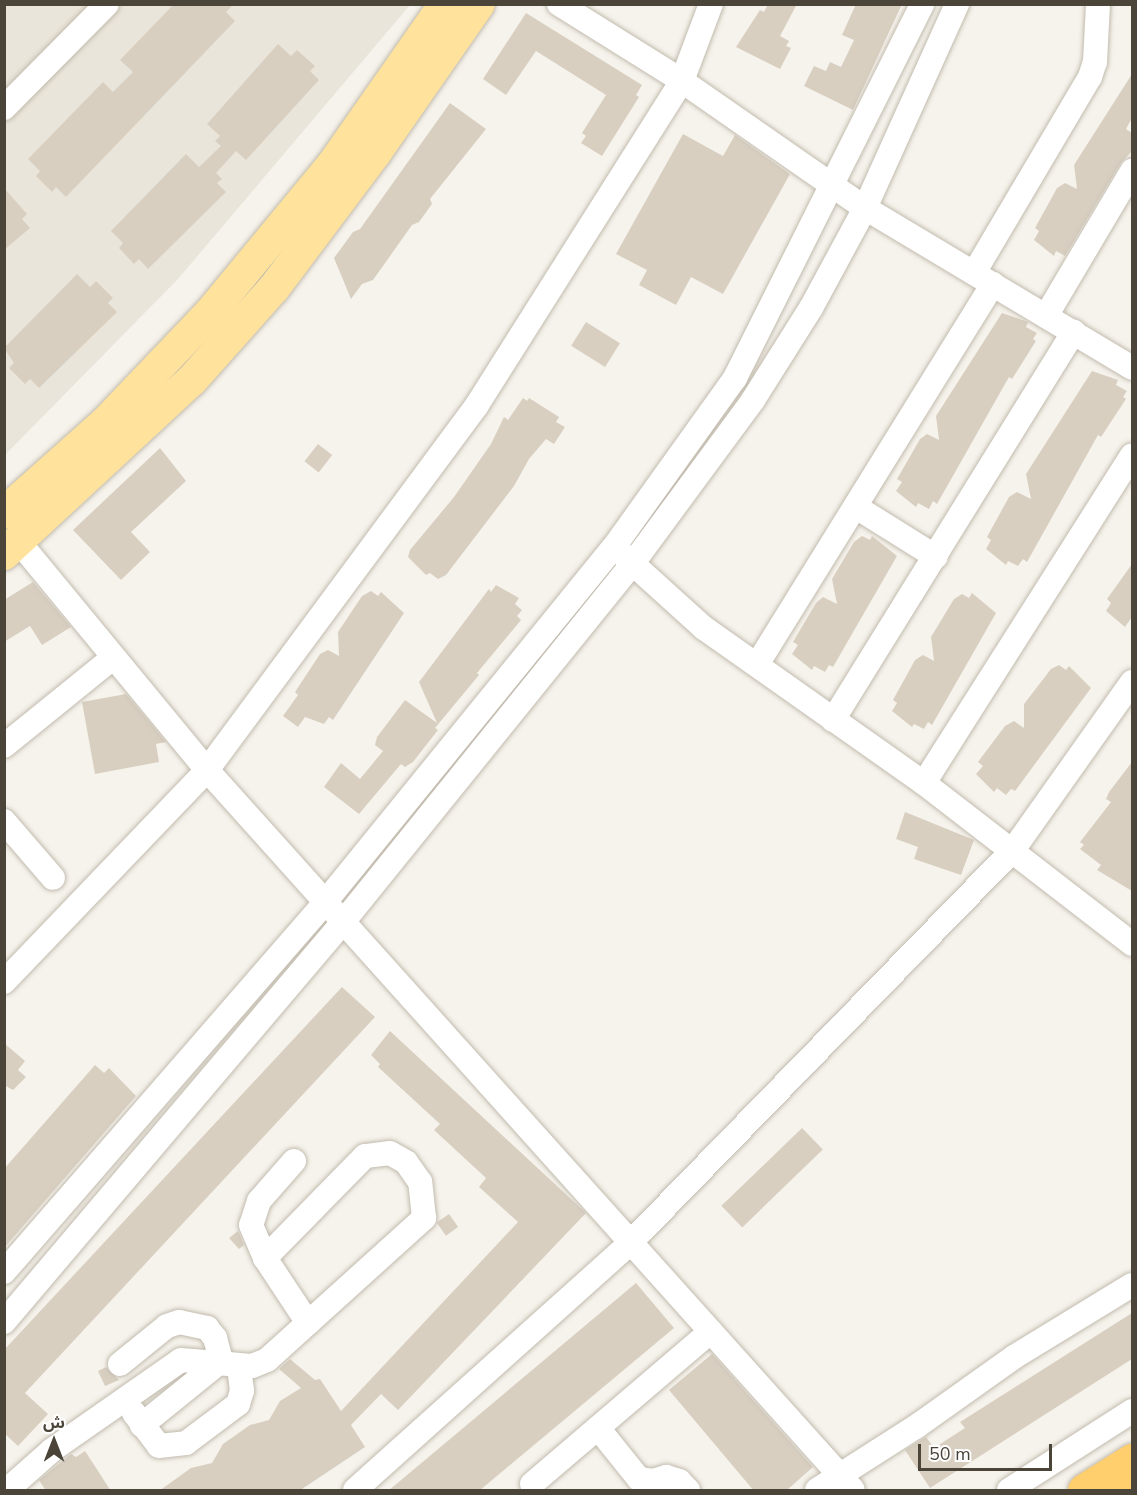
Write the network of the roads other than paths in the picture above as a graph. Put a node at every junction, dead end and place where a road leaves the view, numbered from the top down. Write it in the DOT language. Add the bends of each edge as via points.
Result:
graph roads {
  1 [pos="107,4"];
  2 [pos="445,4"];
  3 [pos="478,4"];
  4 [pos="559,4"];
  5 [pos="711,4"];
  6 [pos="922,4"];
  7 [pos="957,4"];
  8 [pos="1098,4"];
  9 [pos="682,81"];
  10 [pos="4,108"];
  11 [pos="365,143"];
  12 [pos="1132,171"];
  13 [pos="830,186"];
  14 [pos="865,208"];
  15 [pos="983,279"];
  16 [pos="1046,316"];
  17 [pos="1074,332"];
  18 [pos="1132,368"];
  19 [pos="1132,455"];
  20 [pos="856,507"];
  21 [pos="4,513"];
  22 [pos="614,547"];
  23 [pos="12,548"];
  24 [pos="936,557"];
  25 [pos="633,564"];
  26 [pos="114,657"];
  27 [pos="758,663"];
  28 [pos="1132,682"];
  29 [pos="833,720"];
  30 [pos="4,746"];
  31 [pos="207,770"];
  32 [pos="924,783"];
  33 [pos="4,821"];
  34 [pos="1012,850"];
  35 [pos="52,878"];
  36 [pos="326,901"];
  37 [pos="344,921"];
  38 [pos="1132,944"];
  39 [pos="4,982"];
  40 [pos="294,1161"];
  41 [pos="630,1243"];
  42 [pos="265,1258"];
  43 [pos="4,1272"];
  44 [pos="1132,1285"];
  45 [pos="4,1322"];
  46 [pos="308,1323"];
  47 [pos="711,1331"];
  48 [pos="230,1363"];
  49 [pos="120,1364"];
  50 [pos="124,1398"];
  51 [pos="1132,1412"];
  52 [pos="142,1425"];
  53 [pos="598,1428"];
  54 [pos="1132,1460"];
  55 [pos="847,1483"];
  56 [pos="532,1484"];
  57 [pos="7,1491"];
  58 [pos="355,1491"];
  59 [pos="688,1491"];
  60 [pos="817,1491"];
  61 [pos="1010,1491"];
  62 [pos="1084,1491"];
  1 -- 10 [label="street"];
  2 -- 11 [label="main road"];
  3 -- 11 [label="main road"];
  4 -- 9 [label="street"];
  5 -- 9 [label="street"];
  6 -- 13 [label="street"];
  7 -- 14 [label="street"];
  8 -- 15 [label="street" via="1095,62 1090,77"];
  9 -- 13 [label="street"];
  9 -- 31 [label="street" via="477,405"];
  11 -- 21 [label="main road" via="105,423"];
  11 -- 23 [label="main road" via="274,288 192,380"];
  12 -- 16 [label="street"];
  13 -- 14 [label="street"];
  13 -- 22 [label="street" via="735,378"];
  14 -- 15 [label="street"];
  14 -- 25 [label="street" via="811,308 753,400"];
  15 -- 16 [label="street"];
  15 -- 20 [label="street"];
  16 -- 17 [label="street"];
  17 -- 18 [label="street"];
  17 -- 24 [label="street"];
  19 -- 32 [label="street"];
  20 -- 24 [label="street"];
  20 -- 27 [label="street"];
  22 -- 25 [label="street"];
  22 -- 36 [label="street"];
  23 -- 26 [label="street"];
  24 -- 29 [label="street"];
  25 -- 27 [label="street" via="704,628"];
  25 -- 37 [label="street"];
  26 -- 30 [label="street"];
  26 -- 31 [label="street"];
  27 -- 29 [label="street"];
  28 -- 34 [label="street"];
  29 -- 32 [label="street"];
  31 -- 36 [label="street"];
  31 -- 39 [label="street"];
  32 -- 34 [label="street"];
  33 -- 35 [label="street"];
  34 -- 38 [label="street"];
  34 -- 41 [label="street"];
  36 -- 37 [label="street"];
  36 -- 43 [label="street"];
  37 -- 41 [label="street"];
  37 -- 45 [label="street"];
  40 -- 42 [label="street" via="253,1213 253,1238"];
  41 -- 47 [label="street"];
  41 -- 58 [label="street"];
  42 -- 46 [label="street"];
  42 -- 46 [label="street" via="365,1156 390,1153 406,1162 420,1182 424,1218"];
  44 -- 55 [label="street" via="1014,1357"];
  46 -- 48 [label="street" via="267,1360"];
  47 -- 53 [label="street"];
  47 -- 55 [label="street"];
  48 -- 49 [label="street" via="207,1328 179,1322 167,1326"];
  48 -- 50 [label="street" via="182,1360"];
  48 -- 52 [label="street"];
  48 -- 52 [label="street" via="242,1391 238,1404 186,1443 159,1446"];
  50 -- 52 [label="street"];
  50 -- 57 [label="street" via="52,1450"];
  51 -- 61 [label="street"];
  53 -- 56 [label="street"];
  53 -- 59 [label="street" via="639,1479 653,1481 666,1477 679,1481"];
  54 -- 62 [label="highway"];
  55 -- 60 [label="street"];
}
